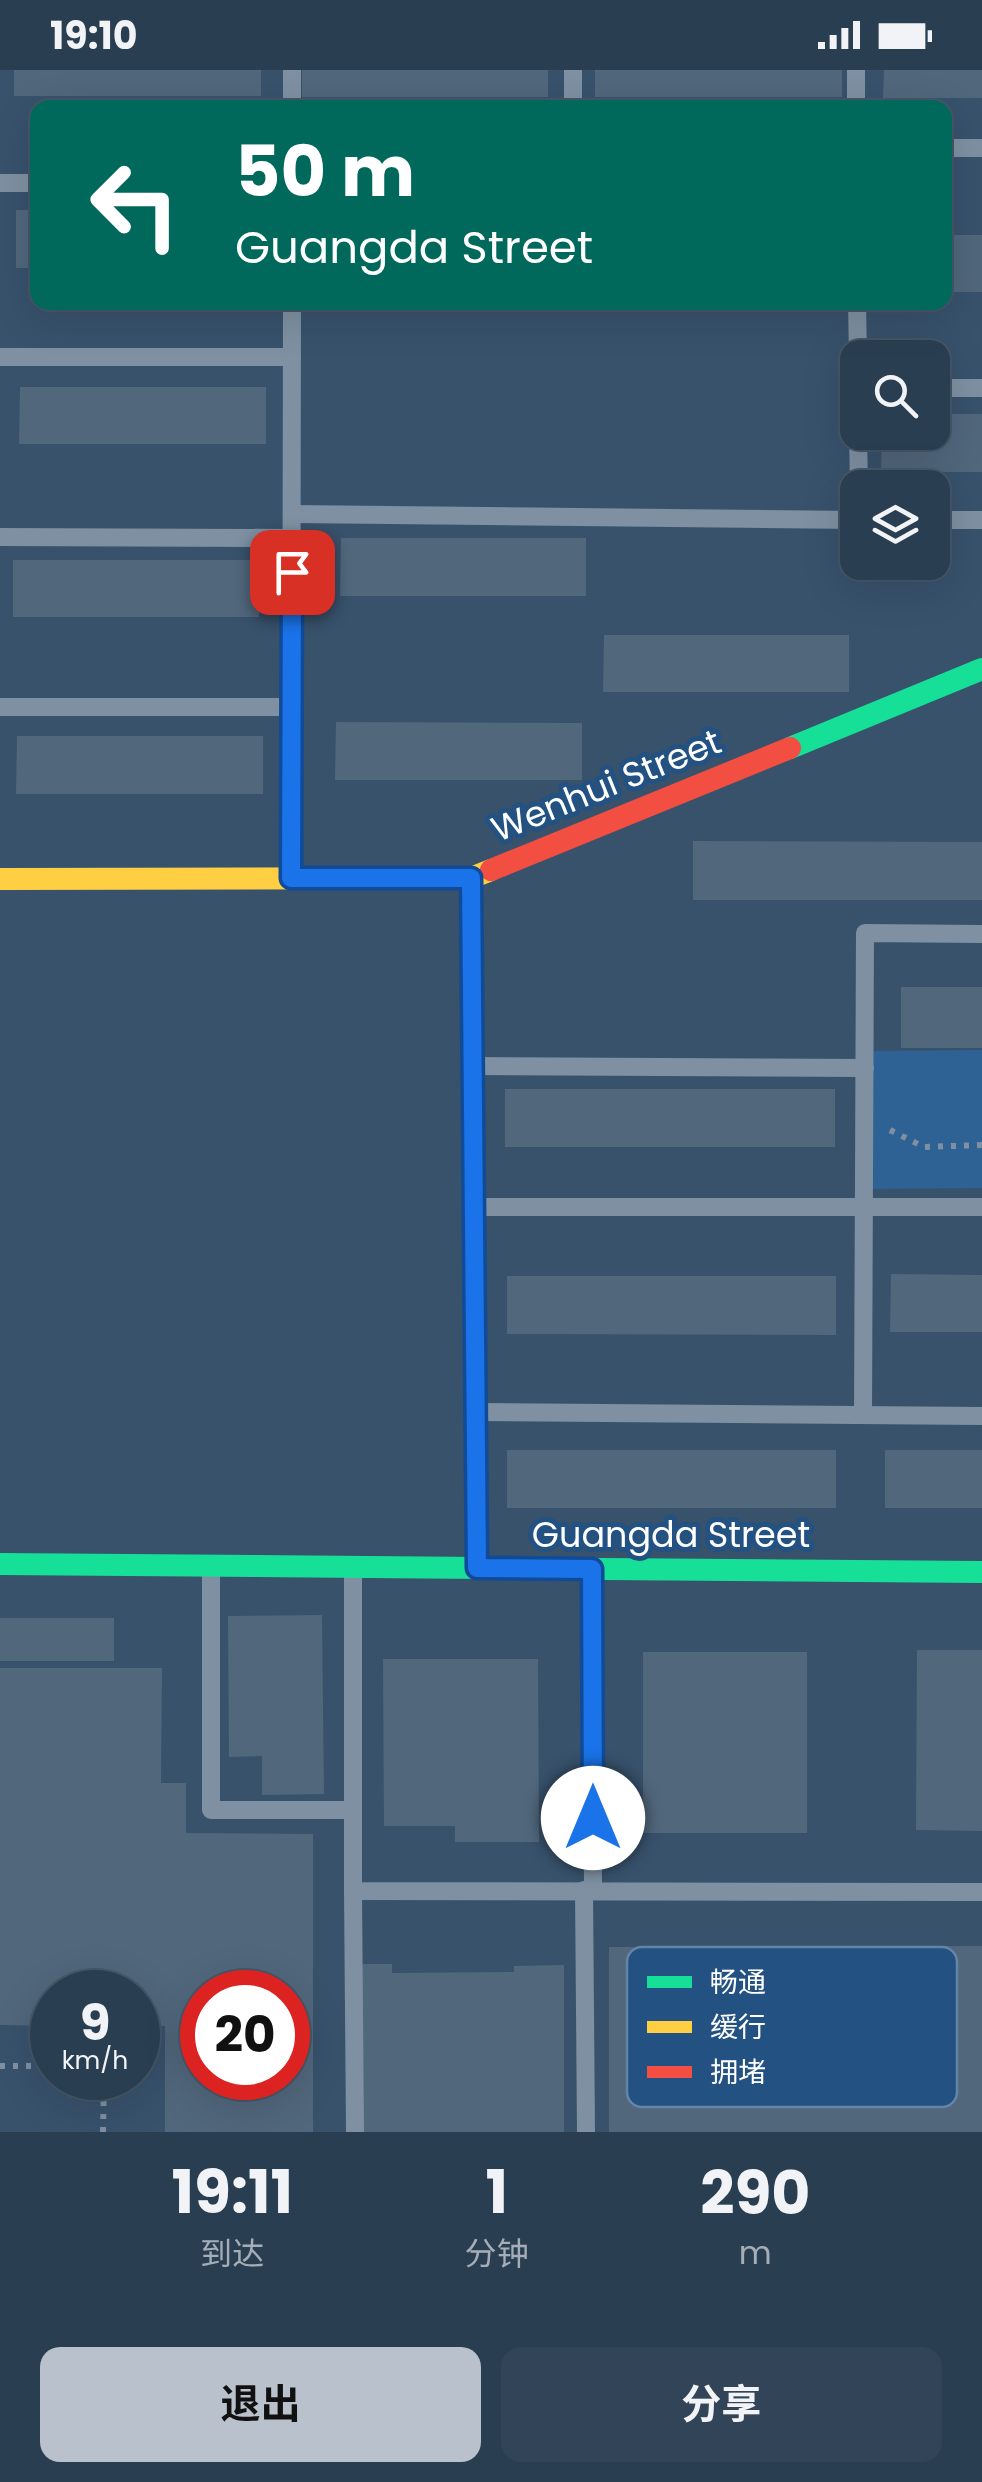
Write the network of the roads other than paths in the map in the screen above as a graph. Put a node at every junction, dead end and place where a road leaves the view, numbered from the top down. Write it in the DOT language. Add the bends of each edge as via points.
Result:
graph roads {
  1 [pos="292,70"];
  2 [pos="573,70"];
  3 [pos="856,70"];
  4 [pos="292,100"];
  5 [pos="573,100"];
  6 [pos="856,100"];
  7 [pos="952,148"];
  8 [pos="982,148"];
  9 [pos="0,183"];
  10 [pos="30,183"];
  11 [pos="292,310"];
  12 [pos="858,310"];
  13 [pos="858,340"];
  14 [pos="0,357"];
  15 [pos="292,357"];
  16 [pos="950,388"];
  17 [pos="982,388"];
  18 [pos="292,514"];
  19 [pos="840,520"];
  20 [pos="950,520"];
  21 [pos="982,520"];
  22 [pos="0,538"];
  23 [pos="292,538"];
  24 [pos="982,669"];
  25 [pos="0,707"];
  26 [pos="292,707"];
  27 [pos="291,878"];
  28 [pos="471,878"];
  29 [pos="0,879"];
  30 [pos="982,934"];
  31 [pos="473,1066"];
  32 [pos="865,1068"];
  33 [pos="474,1207"];
  34 [pos="864,1208"];
  35 [pos="982,1208"];
  36 [pos="476,1412"];
  37 [pos="863,1415"];
  38 [pos="982,1416"];
  39 [pos="0,1564"];
  40 [pos="212,1566"];
  41 [pos="353,1567"];
  42 [pos="477,1568"];
  43 [pos="592,1569"];
  44 [pos="982,1572"];
  45 [pos="353,1810"];
  46 [pos="588,1890"];
  47 [pos="353,1891"];
  48 [pos="982,1892"];
  49 [pos="356,2132"];
  50 [pos="586,2132"];
  1 -- 4 [label="lane"];
  2 -- 5 [label="lane"];
  3 -- 6 [label="lane"];
  7 -- 8 [label="lane"];
  9 -- 10 [label="lane"];
  11 -- 15 [label="lane"];
  12 -- 13 [label="lane"];
  14 -- 15 [label="lane"];
  15 -- 18 [label="lane"];
  16 -- 17 [label="lane"];
  18 -- 19 [label="lane"];
  18 -- 23 [label="lane"];
  20 -- 21 [label="lane"];
  22 -- 23 [label="lane"];
  23 -- 26 [label="lane"];
  24 -- 28 [label="street, Wenhui Street"];
  25 -- 26 [label="lane"];
  26 -- 27 [label="lane"];
  27 -- 28 [label="street, Wenhui Street"];
  27 -- 29 [label="street, Wenhui Street"];
  28 -- 31 [label="street"];
  30 -- 32 [label="lane" via="865,933"];
  31 -- 32 [label="lane"];
  31 -- 33 [label="street"];
  32 -- 34 [label="lane"];
  33 -- 34 [label="lane"];
  33 -- 36 [label="street"];
  34 -- 35 [label="lane"];
  34 -- 37 [label="lane"];
  36 -- 37 [label="lane"];
  36 -- 42 [label="street"];
  37 -- 38 [label="lane"];
  39 -- 40 [label="street, Guangda Street"];
  40 -- 41 [label="street, Guangda Street"];
  40 -- 45 [label="lane" via="211,1810"];
  41 -- 42 [label="street, Guangda Street"];
  41 -- 45 [label="lane"];
  42 -- 43 [label="street, Guangda Street"];
  43 -- 44 [label="street, Guangda Street"];
  43 -- 46 [label="lane"];
  45 -- 47 [label="lane"];
  46 -- 47 [label="lane"];
  46 -- 48 [label="lane"];
  46 -- 50 [label="lane"];
  47 -- 49 [label="lane"];
}
